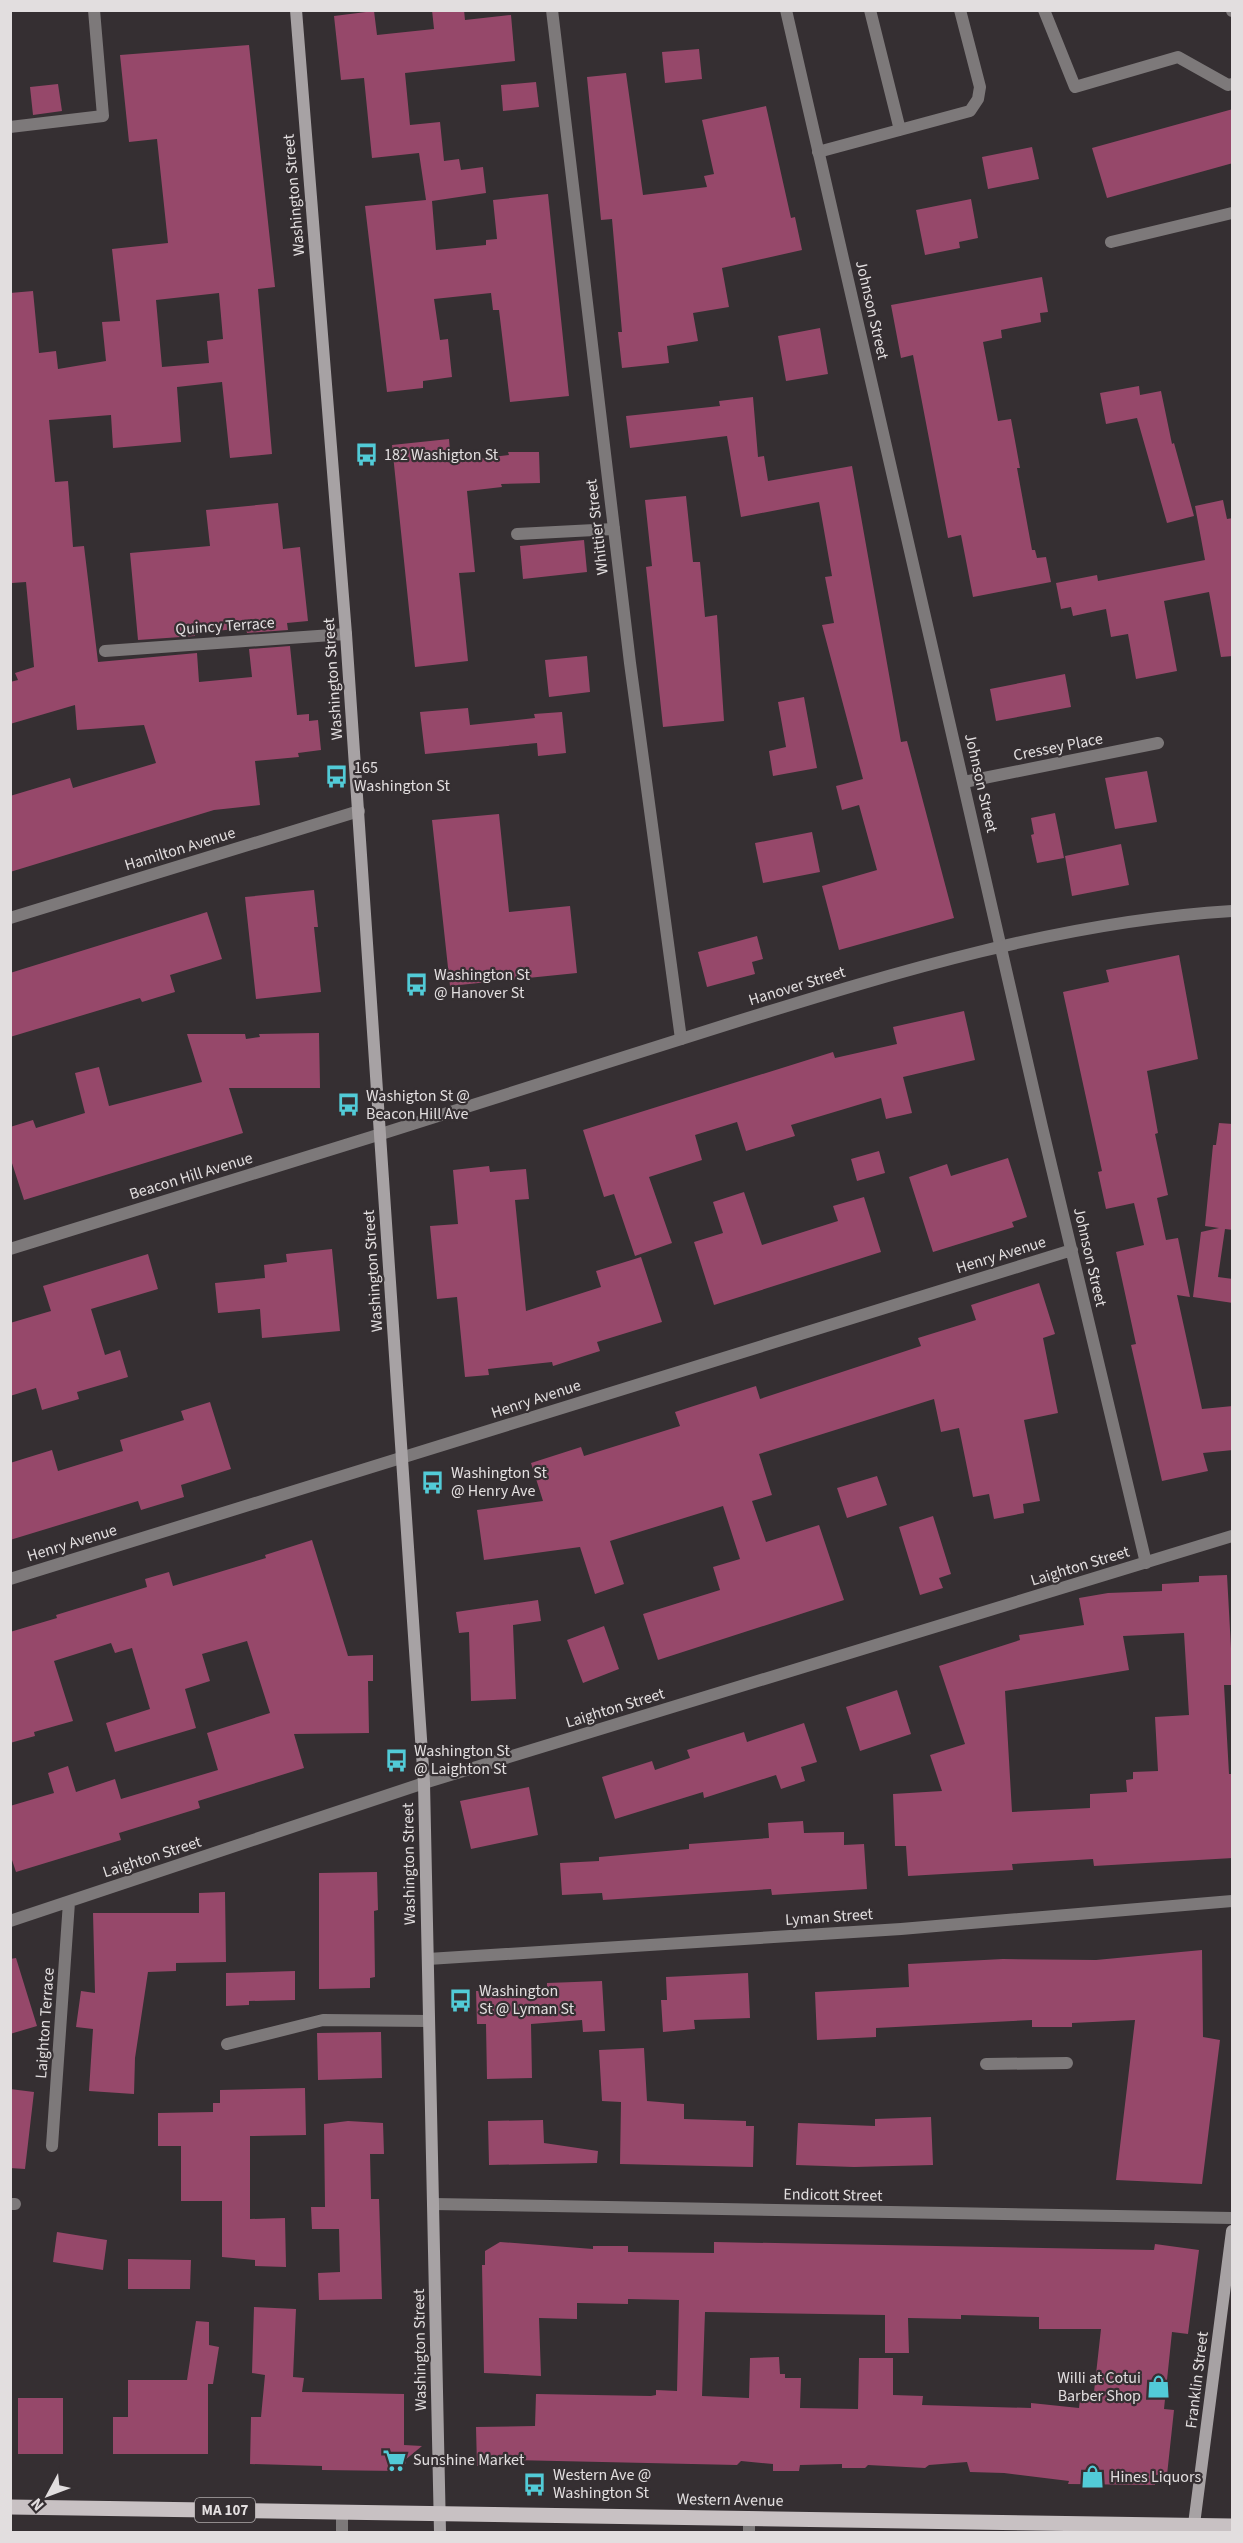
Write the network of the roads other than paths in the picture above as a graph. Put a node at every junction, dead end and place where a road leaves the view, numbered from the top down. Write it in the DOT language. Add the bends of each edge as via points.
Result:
graph roads {
  1 [pos="94,10"];
  2 [pos="296,10"];
  3 [pos="552,10"];
  4 [pos="786,10"];
  5 [pos="870,10"];
  6 [pos="960,10"];
  7 [pos="1044,10"];
  8 [pos="1233,84"];
  9 [pos="10,127"];
  10 [pos="900,130"];
  11 [pos="818,152"];
  12 [pos="1233,213"];
  13 [pos="1111,242"];
  14 [pos="614,529"];
  15 [pos="517,534"];
  16 [pos="346,634"];
  17 [pos="105,651"];
  18 [pos="1158,743"];
  19 [pos="964,782"];
  20 [pos="359,811"];
  21 [pos="1233,911"];
  22 [pos="10,918"];
  23 [pos="1002,948"];
  24 [pos="681,1039"];
  25 [pos="381,1134"];
  26 [pos="10,1249"];
  27 [pos="1072,1250"];
  28 [pos="402,1459"];
  29 [pos="1233,1536"];
  30 [pos="1146,1563"];
  31 [pos="10,1579"];
  32 [pos="424,1783"];
  33 [pos="1233,1901"];
  34 [pos="69,1902"];
  35 [pos="10,1921"];
  36 [pos="428,1959"];
  37 [pos="429,2021"];
  38 [pos="227,2044"];
  39 [pos="1067,2063"];
  40 [pos="986,2064"];
  41 [pos="52,2146"];
  42 [pos="433,2205"];
  43 [pos="1233,2218"];
  44 [pos="1233,2231"];
  45 [pos="1230,2275"];
  46 [pos="10,2506"];
  47 [pos="342,2512"];
  48 [pos="440,2514"];
  49 [pos="749,2525"];
  50 [pos="1233,2526"];
  51 [pos="1194,2529"];
  52 [pos="342,2532"];
  53 [pos="440,2532"];
  1 -- 9 [label="street" via="103,116"];
  2 -- 16 [label="main road, Washington Street"];
  3 -- 14 [label="street, Whittier Street"];
  4 -- 11 [label="street, Johnson Street"];
  5 -- 10 [label="street"];
  6 -- 10 [label="street" via="980,87 978,99 970,111"];
  7 -- 8 [label="street" via="1075,87 1178,57 1228,85"];
  10 -- 11 [label="street"];
  11 -- 19 [label="street, Johnson Street"];
  12 -- 13 [label="street"];
  14 -- 15 [label="street"];
  14 -- 24 [label="street, Whittier Street"];
  16 -- 17 [label="street, Quincy Terrace"];
  16 -- 20 [label="main road, Washington Street"];
  18 -- 19 [label="street, Cressey Place"];
  19 -- 23 [label="street, Johnson Street"];
  20 -- 22 [label="street, Hamilton Avenue"];
  20 -- 25 [label="main road, Washington Street"];
  21 -- 23 [label="street, Hanover Street" via="1151,917"];
  23 -- 24 [label="street, Hanover Street" via="846,988"];
  23 -- 27 [label="street, Johnson Street"];
  24 -- 25 [label="street, Hanover Street"];
  25 -- 26 [label="street, Beacon Hill Avenue"];
  25 -- 28 [label="main road, Washington Street"];
  27 -- 28 [label="street, Henry Avenue"];
  27 -- 30 [label="street, Johnson Street"];
  28 -- 31 [label="street, Henry Avenue"];
  28 -- 32 [label="main road, Washington Street"];
  29 -- 30 [label="street, Laighton Street"];
  30 -- 32 [label="street, Laighton Street"];
  32 -- 34 [label="street, Laighton Street"];
  32 -- 36 [label="main road, Washington Street"];
  33 -- 36 [label="street, Lyman Street" via="901,1929"];
  34 -- 35 [label="street, Laighton Street"];
  34 -- 41 [label="street, Laighton Terrace"];
  36 -- 37 [label="main road, Washington Street"];
  37 -- 38 [label="street" via="323,2020"];
  37 -- 42 [label="main road, Washington Street"];
  39 -- 40 [label="street"];
  42 -- 43 [label="street, Endicott Street"];
  42 -- 48 [label="main road, Washington Street"];
  44 -- 45 [label="main road, Franklin Street"];
  45 -- 51 [label="main road, Franklin Street"];
  46 -- 47 [label="main road, Western Avenue / MA 107"];
  47 -- 48 [label="main road, Western Avenue / MA 107"];
  47 -- 52 [label="street"];
  48 -- 49 [label="main road, Western Avenue / MA 107"];
  48 -- 53 [label="main road, Washington Street"];
  49 -- 51 [label="main road, Western Avenue / MA 107"];
  50 -- 51 [label="main road, Western Avenue / MA 107"];
}
